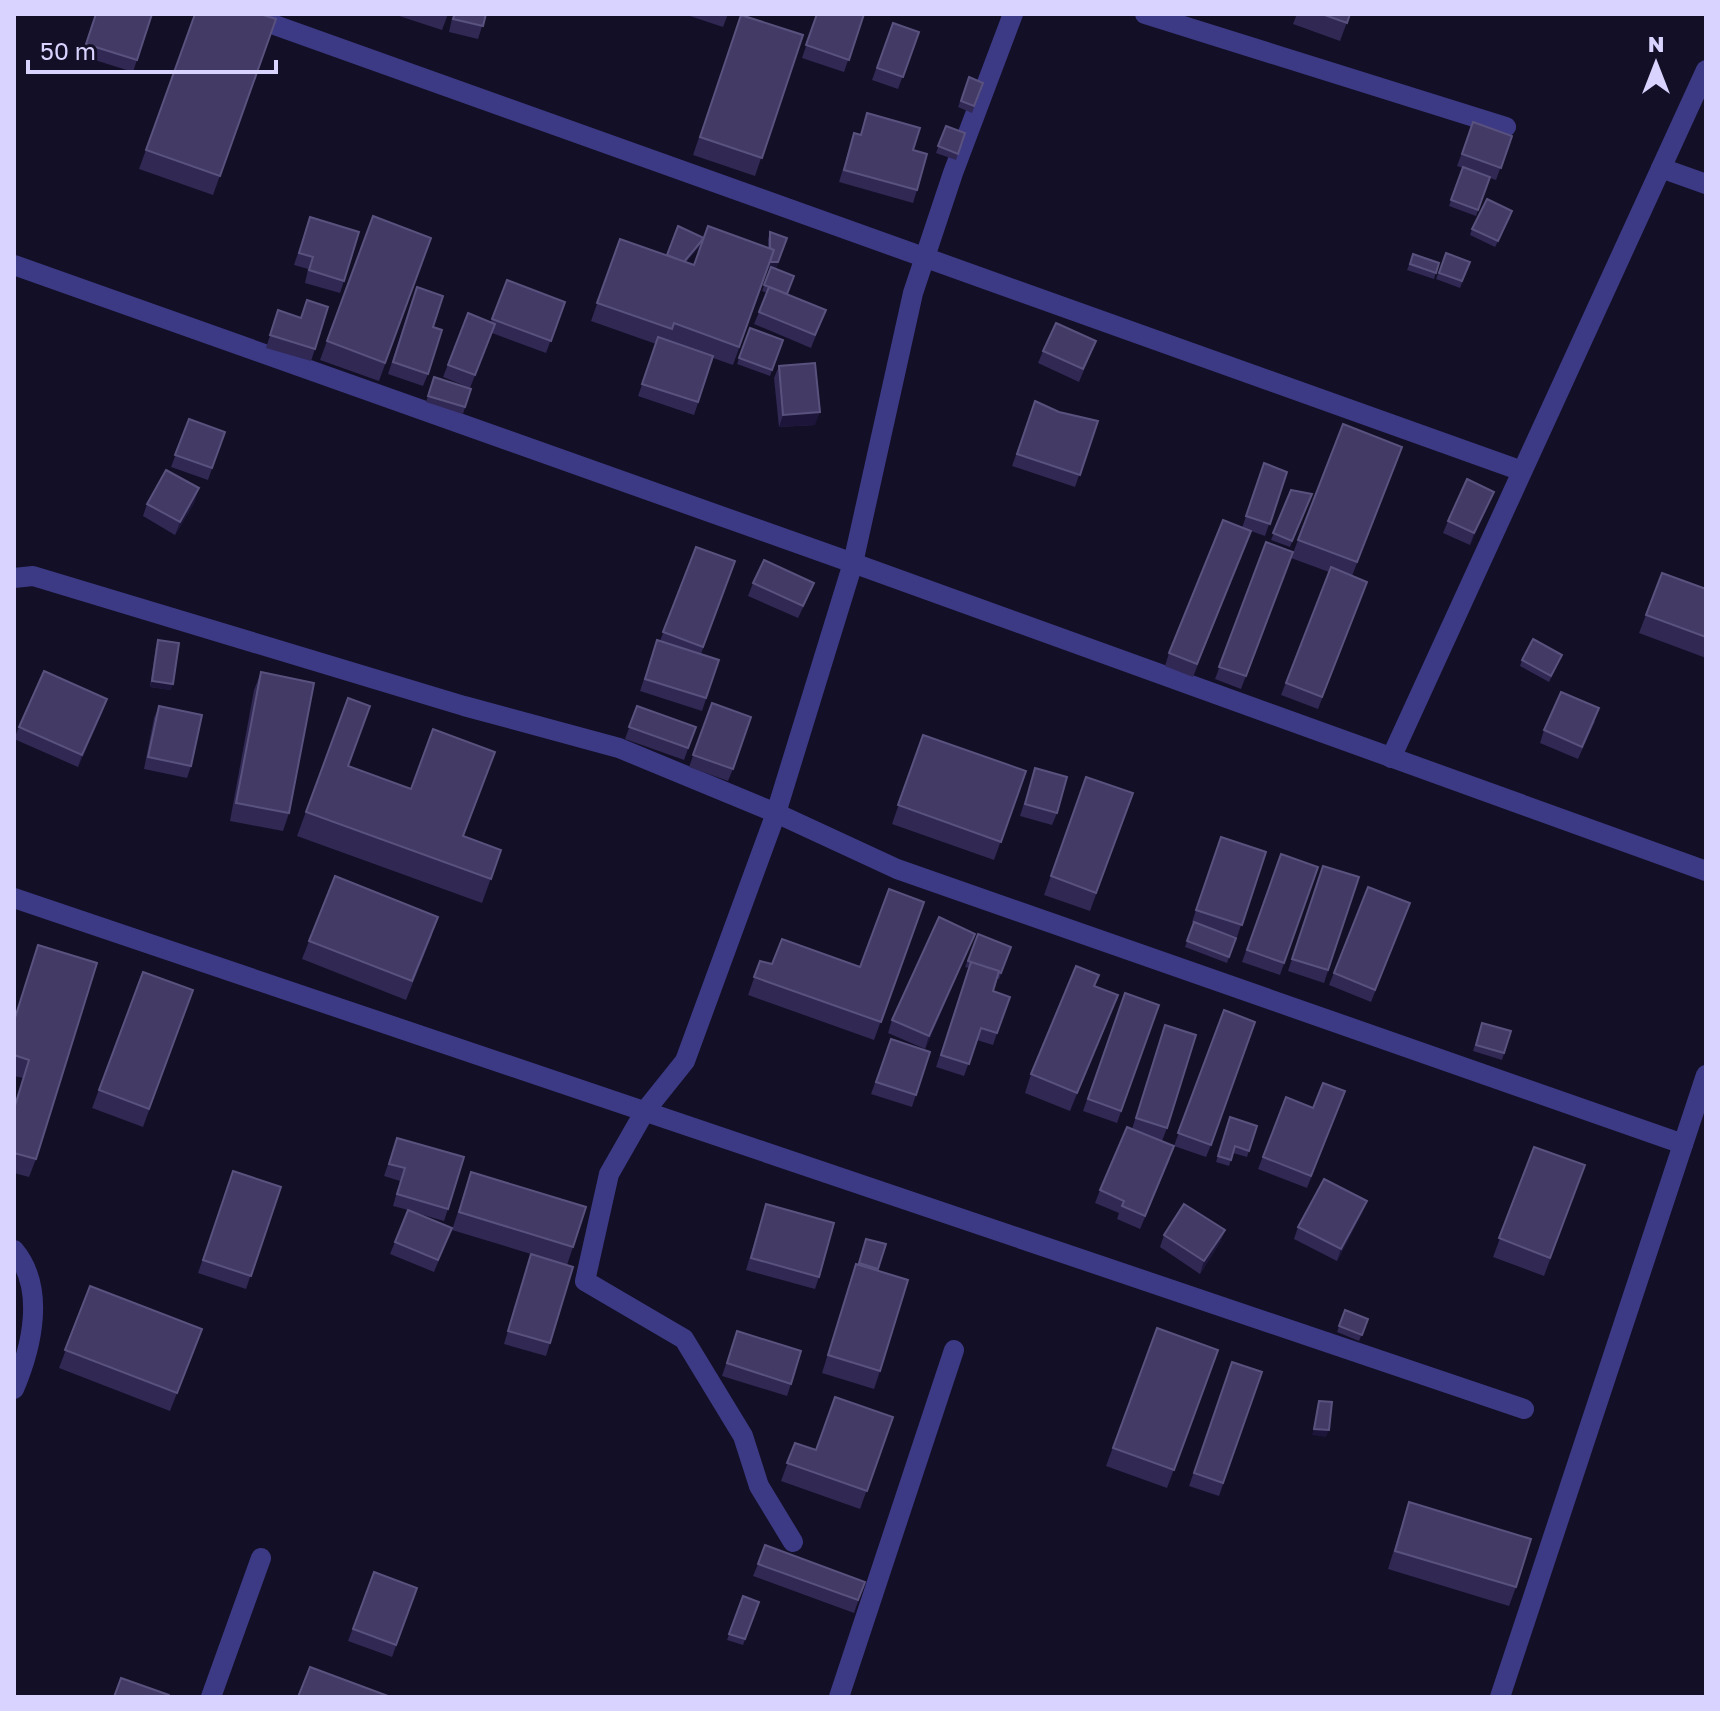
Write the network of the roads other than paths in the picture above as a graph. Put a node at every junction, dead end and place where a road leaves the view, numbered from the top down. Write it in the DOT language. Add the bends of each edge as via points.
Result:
graph roads {
  1 [pos="244,14"];
  2 [pos="1013,14"];
  3 [pos="1145,14"];
  4 [pos="1706,70"];
  5 [pos="1506,127"];
  6 [pos="1661,168"];
  7 [pos="1706,184"];
  8 [pos="924,258"];
  9 [pos="14,265"];
  10 [pos="1522,471"];
  11 [pos="853,563"];
  12 [pos="14,578"];
  13 [pos="1391,758"];
  14 [pos="776,813"];
  15 [pos="1706,871"];
  16 [pos="14,898"];
  17 [pos="1706,1075"];
  18 [pos="645,1111"];
  19 [pos="1683,1144"];
  20 [pos="14,1250"];
  21 [pos="954,1350"];
  22 [pos="14,1389"];
  23 [pos="1524,1409"];
  24 [pos="793,1542"];
  25 [pos="261,1558"];
  26 [pos="211,1697"];
  27 [pos="839,1697"];
  28 [pos="1500,1697"];
  1 -- 8 [label="street"];
  2 -- 8 [label="street"];
  3 -- 5 [label="street"];
  4 -- 6 [label="street"];
  6 -- 7 [label="street"];
  6 -- 10 [label="street"];
  8 -- 10 [label="street"];
  8 -- 11 [label="street"];
  9 -- 11 [label="street"];
  10 -- 13 [label="street"];
  11 -- 13 [label="street"];
  11 -- 14 [label="street"];
  12 -- 14 [label="street" via="33,576 619,748"];
  13 -- 15 [label="street"];
  14 -- 18 [label="street" via="685,1061"];
  14 -- 19 [label="street" via="897,869"];
  16 -- 18 [label="street"];
  17 -- 19 [label="street"];
  18 -- 23 [label="street"];
  18 -- 24 [label="street" via="609,1174 585,1281 684,1339 743,1436 759,1486"];
  19 -- 28 [label="street"];
  20 -- 22 [label="street" via="25,1263 33,1303 32,1337"];
  21 -- 27 [label="street"];
  25 -- 26 [label="street"];
}
